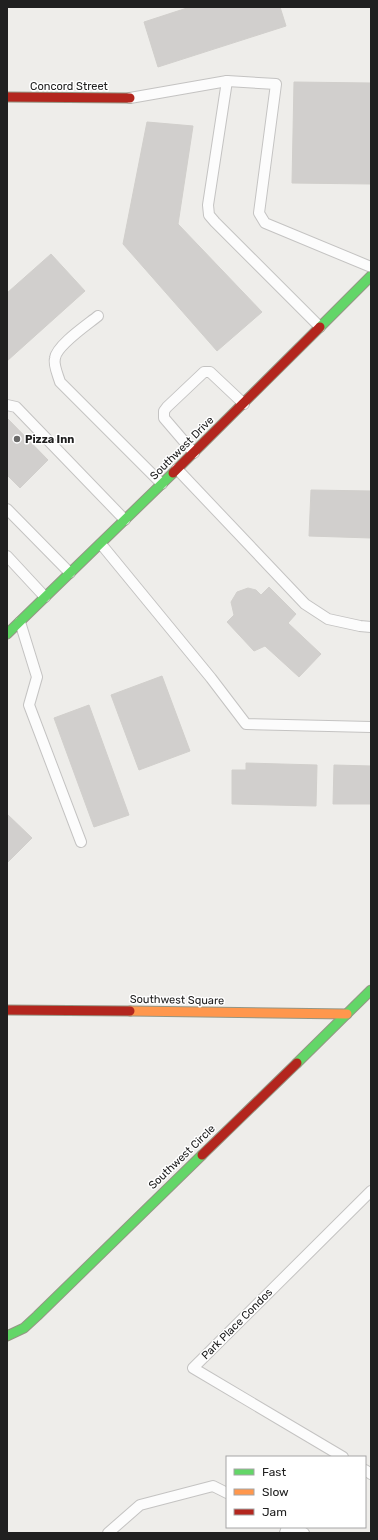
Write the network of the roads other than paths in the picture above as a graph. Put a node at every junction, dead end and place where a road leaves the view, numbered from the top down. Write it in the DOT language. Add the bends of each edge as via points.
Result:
graph roads {
  1 [pos="227,81"];
  2 [pos="7,97"];
  3 [pos="130,98"];
  4 [pos="371,267"];
  5 [pos="371,276"];
  6 [pos="98,316"];
  7 [pos="320,327"];
  8 [pos="244,404"];
  9 [pos="7,405"];
  10 [pos="194,453"];
  11 [pos="177,469"];
  12 [pos="162,484"];
  13 [pos="7,509"];
  14 [pos="125,520"];
  15 [pos="101,544"];
  16 [pos="7,556"];
  17 [pos="70,573"];
  18 [pos="45,597"];
  19 [pos="20,622"];
  20 [pos="371,627"];
  21 [pos="7,634"];
  22 [pos="371,727"];
  23 [pos="81,842"];
  24 [pos="371,990"];
  25 [pos="7,1011"];
  26 [pos="347,1014"];
  27 [pos="371,1191"];
  28 [pos="7,1336"];
  29 [pos="341,1456"];
  30 [pos="226,1492"];
  31 [pos="294,1528"];
  32 [pos="108,1533"];
  33 [pos="304,1533"];
  1 -- 3 [label="lane"];
  1 -- 4 [label="lane" via="276,84 259,213 261,219 265,223"];
  1 -- 7 [label="lane" via="208,205 209,215"];
  2 -- 3 [label="street, Concord Street"];
  5 -- 7 [label="street, Southwest Drive"];
  6 -- 12 [label="lane" via="62,344 55,357 58,377 60,382"];
  7 -- 8 [label="street, Southwest Drive"];
  8 -- 10 [label="street, Southwest Drive"];
  8 -- 10 [label="lane" via="210,372 204,372 167,407 164,418"];
  9 -- 14 [label="lane" via="16,408"];
  10 -- 11 [label="street, Southwest Drive"];
  11 -- 12 [label="street, Southwest Drive"];
  11 -- 20 [label="lane" via="305,604 328,619"];
  12 -- 14 [label="street, Southwest Drive"];
  13 -- 17 [label="lane"];
  14 -- 15 [label="street, Southwest Drive"];
  15 -- 17 [label="street, Southwest Drive"];
  15 -- 22 [label="lane" via="246,724"];
  16 -- 18 [label="lane"];
  17 -- 18 [label="street, Southwest Drive"];
  18 -- 19 [label="street, Southwest Drive"];
  19 -- 21 [label="street, Southwest Drive"];
  19 -- 23 [label="lane" via="37,678 29,705"];
  24 -- 26 [label="street, Southwest Circle"];
  25 -- 26 [label="street, Southwest Square"];
  26 -- 28 [label="street, Southwest Circle" via="37,1316 24,1328"];
  27 -- 29 [label="lane, Park Place Condos" via="193,1368"];
  30 -- 32 [label="lane" via="213,1486 140,1505"];
  31 -- 33 [label="lane"];
}
